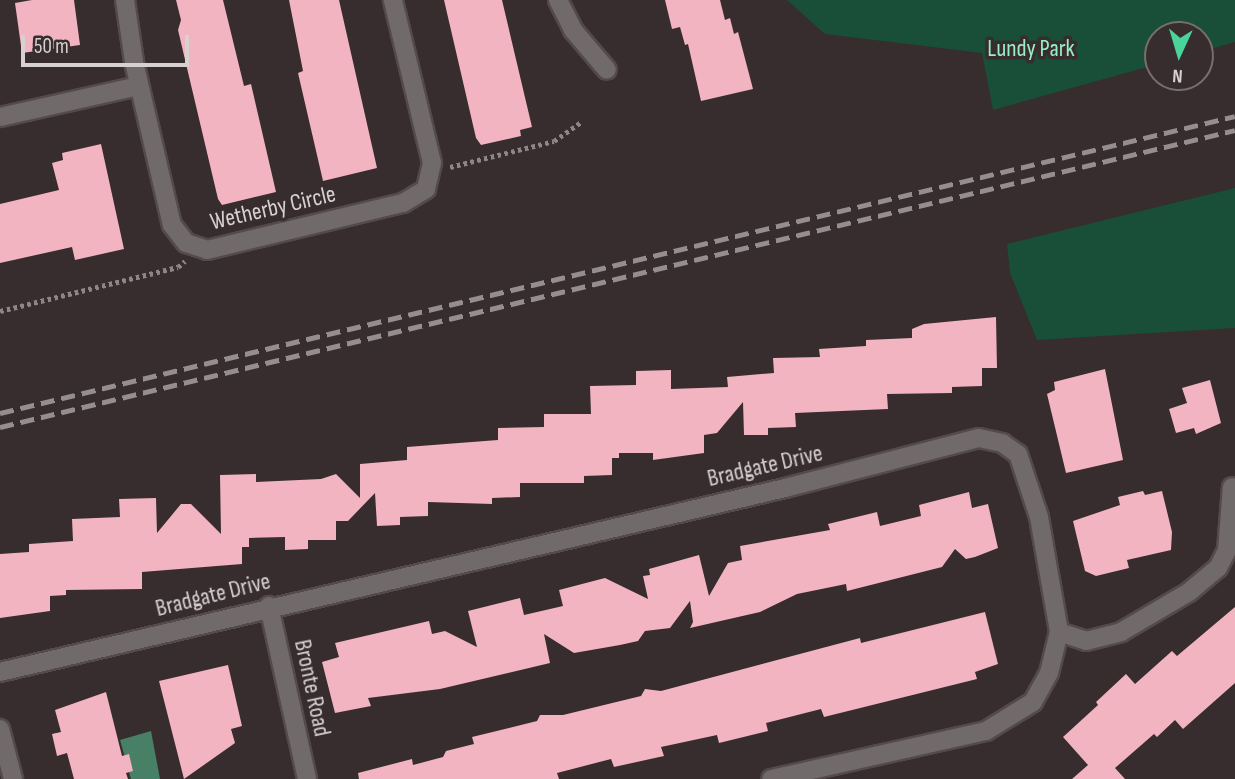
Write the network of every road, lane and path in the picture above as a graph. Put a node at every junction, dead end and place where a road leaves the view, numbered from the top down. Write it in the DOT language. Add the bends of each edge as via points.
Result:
graph roads {
  1 [pos="125,0"];
  2 [pos="393,0"];
  3 [pos="558,0"];
  4 [pos="607,70"];
  5 [pos="139,86"];
  6 [pos="0,117"];
  7 [pos="581,122"];
  8 [pos="432,172"];
  9 [pos="199,249"];
  10 [pos="0,311"];
  11 [pos="1232,487"];
  12 [pos="269,606"];
  13 [pos="1059,632"];
  14 [pos="0,672"];
  15 [pos="0,729"];
  16 [pos="13,779"];
  17 [pos="307,779"];
  18 [pos="771,779"];
  1 -- 5 [label="street, Wetherby Circle"];
  2 -- 8 [label="street"];
  3 -- 4 [label="street" via="573,30"];
  5 -- 6 [label="street"];
  5 -- 9 [label="street, Wetherby Circle" via="172,225 180,238"];
  7 -- 8 [label="path" via="554,141"];
  8 -- 9 [label="street, Wetherby Circle" via="426,189 412,200"];
  9 -- 10 [label="path" via="178,267"];
  11 -- 13 [label="street" via="1227,550 1208,576 1166,609 1121,632 1086,641"];
  12 -- 13 [label="street, Bradgate Drive" via="785,488 979,438 1002,443 1018,454 1039,517"];
  12 -- 14 [label="street, Bradgate Drive"];
  12 -- 17 [label="street, Bronte Road"];
  13 -- 18 [label="street, Bradgate Drive" via="1049,673 1032,702 986,731"];
  15 -- 16 [label="street"];
}
